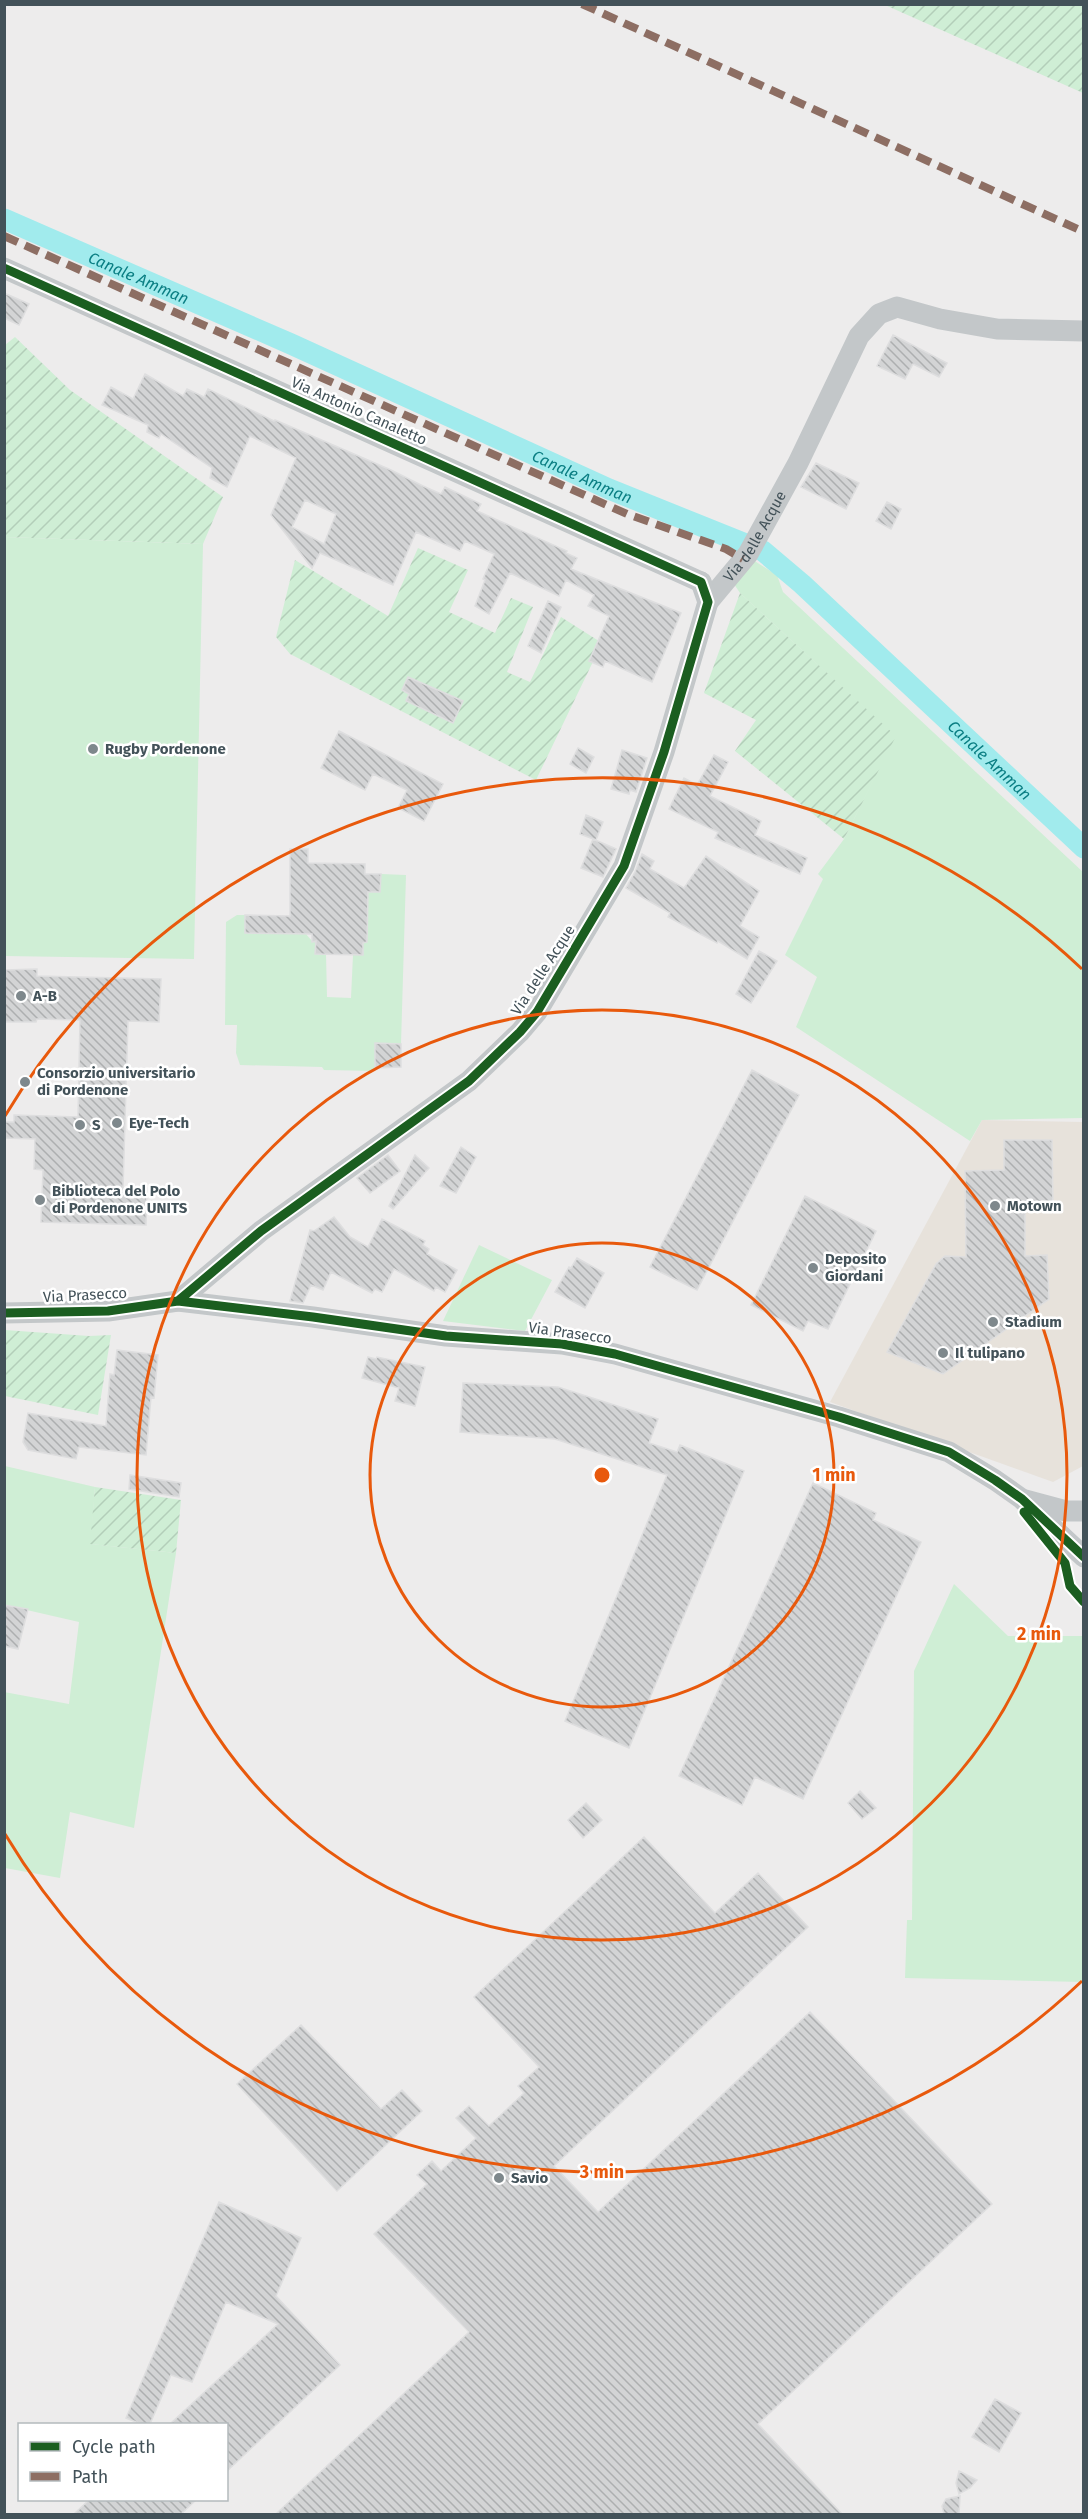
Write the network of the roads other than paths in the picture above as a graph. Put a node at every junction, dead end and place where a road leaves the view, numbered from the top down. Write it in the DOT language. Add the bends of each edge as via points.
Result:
graph roads {
  1 [pos="4,268"];
  2 [pos="1083,331"];
  3 [pos="744,558"];
  4 [pos="701,582"];
  5 [pos="708,602"];
  6 [pos="178,1301"];
  7 [pos="4,1313"];
  8 [pos="1022,1499"];
  9 [pos="1083,1510"];
  10 [pos="1083,1557"];
  1 -- 4 [label="street, Via Antonio Canaletto"];
  2 -- 3 [label="street, Via delle Acque" via="997,329 897,307 879,314 859,336 798,463"];
  3 -- 4 [label="street, Via delle Acque"];
  3 -- 5 [label="street"];
  4 -- 5 [label="street, Via delle Acque"];
  5 -- 6 [label="street, Via delle Acque" via="664,752 624,866 537,1011 469,1081 261,1231"];
  6 -- 7 [label="street, Via Prasecco" via="108,1311"];
  6 -- 8 [label="street, Via Prasecco" via="446,1336 562,1344 615,1354 949,1452"];
  8 -- 9 [label="street, Via Prasecco" via="1066,1511"];
  8 -- 10 [label="street, Via Prasecco"];
}
